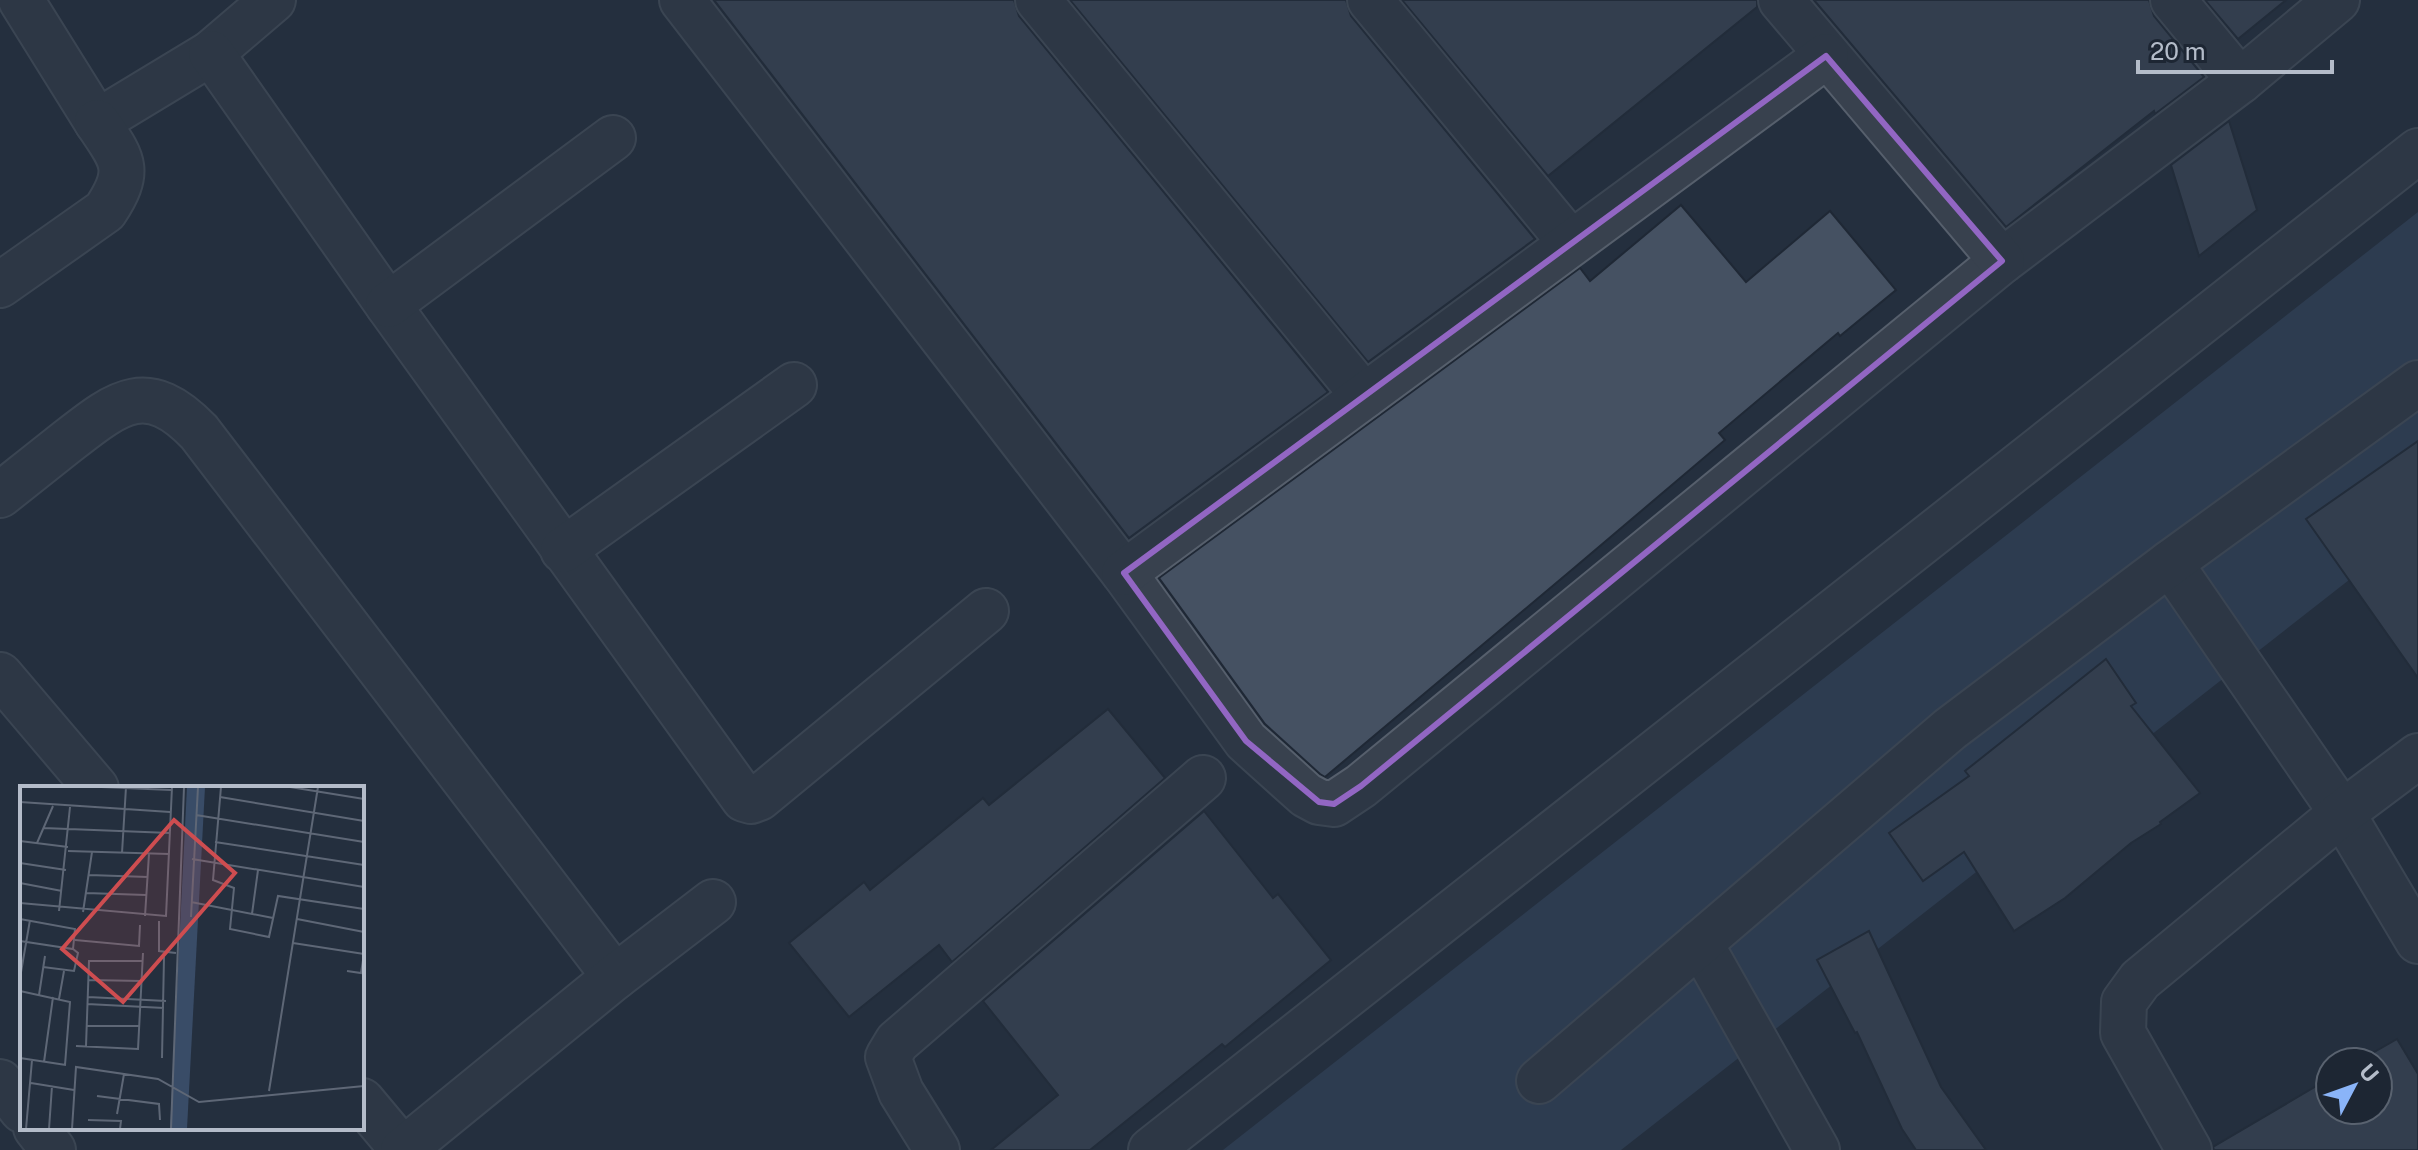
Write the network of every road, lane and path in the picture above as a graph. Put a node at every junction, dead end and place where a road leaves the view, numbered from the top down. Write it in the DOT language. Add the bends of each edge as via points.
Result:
graph roads {
  1 [pos="21,0"];
  2 [pos="273,0"];
  3 [pos="682,0"];
  4 [pos="1038,0"];
  5 [pos="1370,0"];
  6 [pos="1781,0"];
  7 [pos="2173,0"];
  8 [pos="2337,0"];
  9 [pos="211,53"];
  10 [pos="1826,56"];
  11 [pos="2240,81"];
  12 [pos="97,122"];
  13 [pos="613,138"];
  14 [pos="2418,151"];
  15 [pos="1571,243"];
  16 [pos="2002,261"];
  17 [pos="0,285"];
  18 [pos="388,305"];
  19 [pos="2418,383"];
  20 [pos="794,385"];
  21 [pos="1364,396"];
  22 [pos="0,495"];
  23 [pos="563,550"];
  24 [pos="2170,563"];
  25 [pos="1124,573"];
  26 [pos="986,611"];
  27 [pos="0,675"];
  28 [pos="2418,756"];
  29 [pos="1203,778"];
  30 [pos="94,786"];
  31 [pos="2342,813"];
  32 [pos="713,902"];
  33 [pos="2418,941"];
  34 [pos="1700,943"];
  35 [pos="615,977"];
  36 [pos="1539,1081"];
  37 [pos="0,1082"];
  38 [pos="364,1103"];
  39 [pos="20,1107"];
  40 [pos="38,1130"];
  41 [pos="53,1150"];
  42 [pos="403,1150"];
  43 [pos="937,1150"];
  44 [pos="1151,1150"];
  45 [pos="1817,1150"];
  46 [pos="2189,1150"];
  1 -- 12 [label="street"];
  2 -- 9 [label="street"];
  3 -- 25 [label="street"];
  4 -- 21 [label="street"];
  5 -- 15 [label="street"];
  6 -- 10 [label="street"];
  7 -- 11 [label="street"];
  8 -- 11 [label="street"];
  9 -- 12 [label="street"];
  9 -- 18 [label="street"];
  10 -- 15 [label="street"];
  10 -- 16 [label="street"];
  11 -- 16 [label="street"];
  12 -- 17 [label="street" via="122,159 116,194 105,211"];
  13 -- 18 [label="street"];
  14 -- 44 [label="street"];
  15 -- 21 [label="street"];
  16 -- 25 [label="street" via="1334,804 1306,795 1246,741"];
  18 -- 23 [label="street"];
  19 -- 24 [label="street"];
  20 -- 23 [label="street"];
  21 -- 25 [label="street"];
  22 -- 35 [label="street" via="105,412 126,402 150,400 185,417"];
  23 -- 26 [label="street" via="744,799 751,801"];
  24 -- 31 [label="street"];
  24 -- 34 [label="street" via="1950,729"];
  27 -- 30 [label="street"];
  28 -- 31 [label="street"];
  29 -- 43 [label="street" via="897,1042 888,1057 901,1092"];
  31 -- 33 [label="street"];
  31 -- 46 [label="street" via="2140,980 2124,1002 2123,1033"];
  32 -- 35 [label="street"];
  34 -- 36 [label="street"];
  34 -- 45 [label="street"];
  35 -- 42 [label="street"];
  37 -- 39 [label="street"];
  38 -- 42 [label="street"];
  40 -- 41 [label="street"];
}
